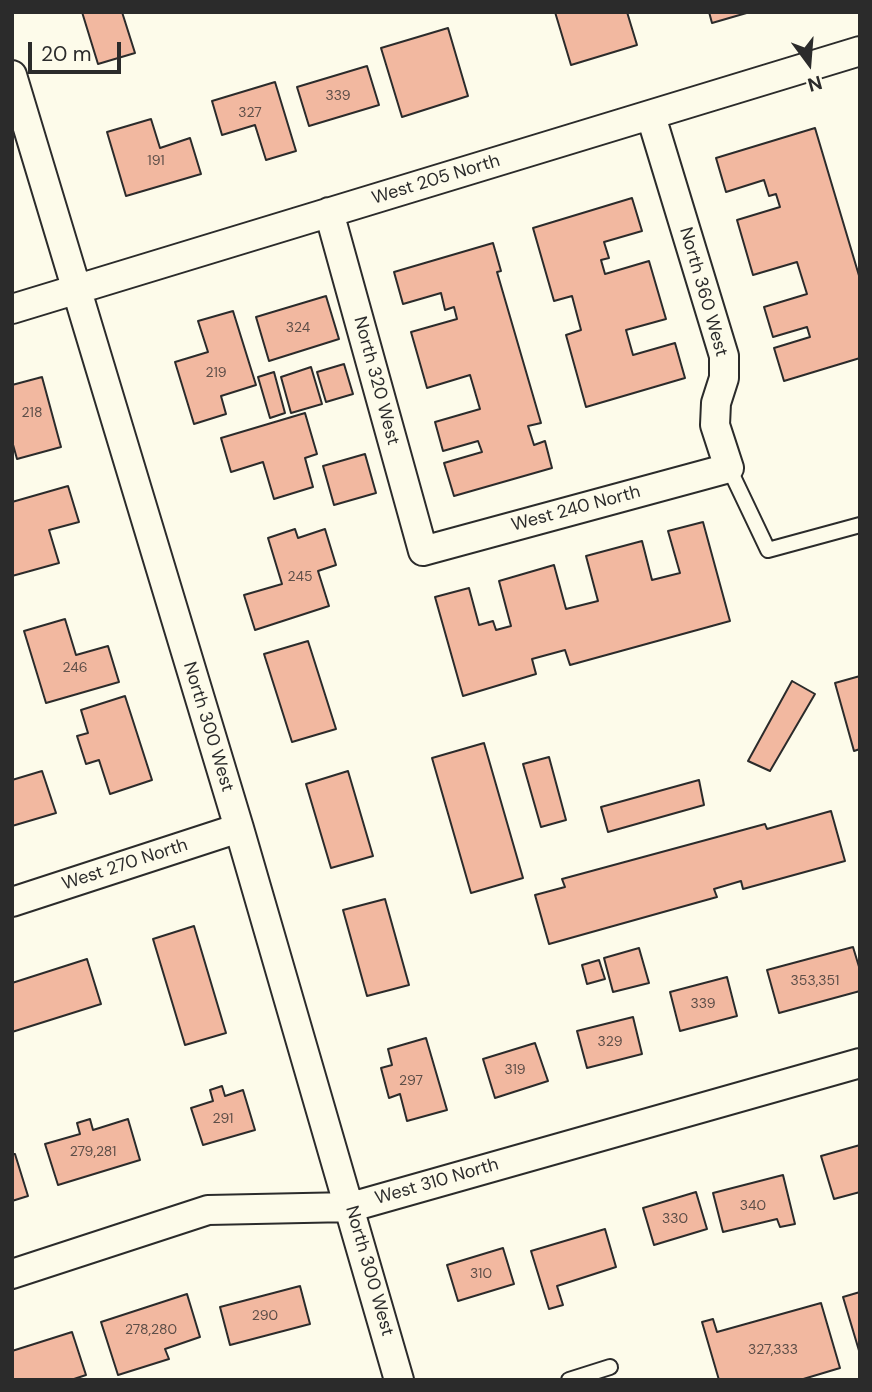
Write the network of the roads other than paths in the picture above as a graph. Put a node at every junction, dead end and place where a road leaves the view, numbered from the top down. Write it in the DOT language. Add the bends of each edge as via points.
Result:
graph roads {
  1 [pos="860,51"];
  2 [pos="12,75"];
  3 [pos="651,116"];
  4 [pos="329,212"];
  5 [pos="77,289"];
  6 [pos="12,309"];
  7 [pos="729,468"];
  8 [pos="860,525"];
  9 [pos="423,551"];
  10 [pos="239,828"];
  11 [pos="12,902"];
  12 [pos="860,1063"];
  13 [pos="351,1207"];
  14 [pos="12,1274"];
  15 [pos="610,1367"];
  16 [pos="400,1380"];
  17 [pos="569,1380"];
  1 -- 3 [label="street, West 205 North"];
  2 -- 5 [label="street, North 300 West"];
  3 -- 4 [label="street, West 205 North"];
  3 -- 7 [label="street, North 360 West" via="724,356 715,425"];
  4 -- 5 [label="street, West 205 North"];
  4 -- 9 [label="street, North 320 West"];
  5 -- 6 [label="street, West 205 North"];
  5 -- 10 [label="street, North 300 West"];
  7 -- 8 [label="lane" via="768,550"];
  7 -- 9 [label="street, West 240 North"];
  10 -- 11 [label="street, West 270 North"];
  10 -- 13 [label="street, North 300 West"];
  12 -- 13 [label="street, West 310 North"];
  13 -- 14 [label="street, West 310 North" via="208,1210"];
  13 -- 16 [label="street, North 300 West"];
  15 -- 17 [label="lane"];
}
